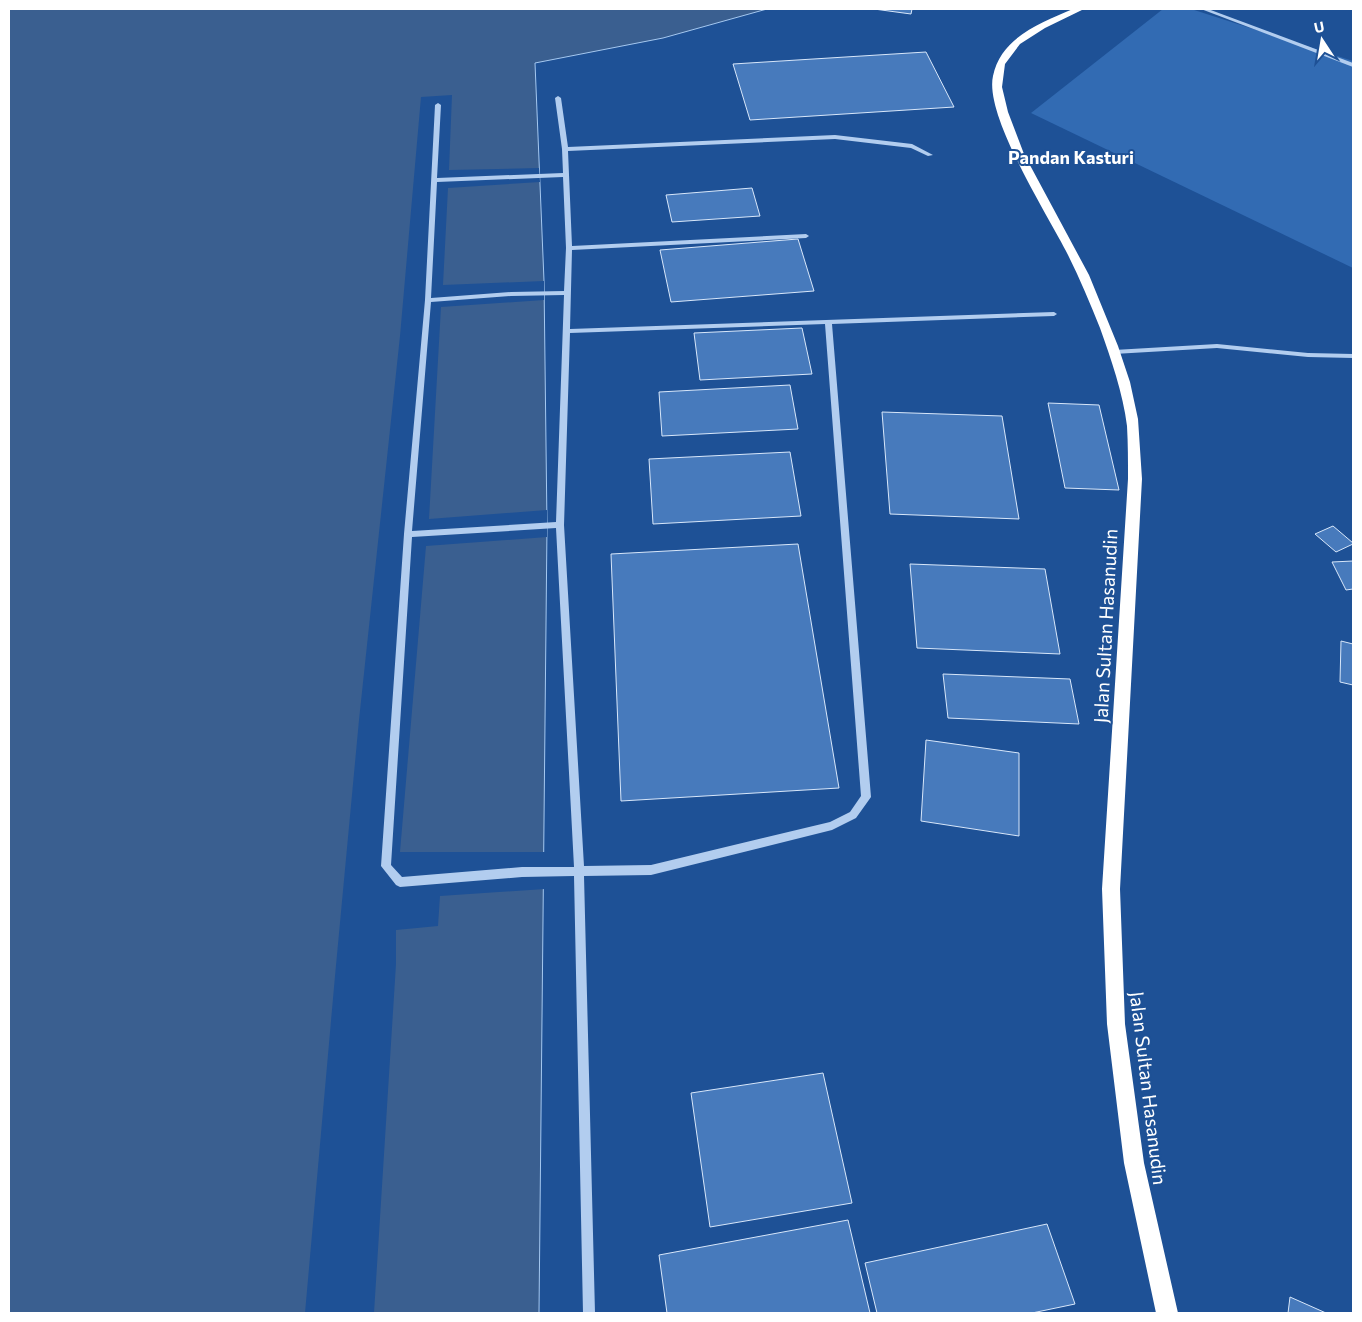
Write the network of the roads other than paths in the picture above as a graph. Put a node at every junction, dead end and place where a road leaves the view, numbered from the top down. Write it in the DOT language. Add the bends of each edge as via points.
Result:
graph roads {
  1 [pos="1080,9"];
  2 [pos="1204,9"];
  3 [pos="1353,65"];
  4 [pos="558,98"];
  5 [pos="438,105"];
  6 [pos="564,149"];
  7 [pos="930,155"];
  8 [pos="566,175"];
  9 [pos="436,180"];
  10 [pos="806,236"];
  11 [pos="569,248"];
  12 [pos="567,293"];
  13 [pos="428,300"];
  14 [pos="1054,314"];
  15 [pos="828,323"];
  16 [pos="566,331"];
  17 [pos="1114,352"];
  18 [pos="1353,356"];
  19 [pos="560,525"];
  20 [pos="408,534"];
  21 [pos="579,870"];
  22 [pos="589,1313"];
  23 [pos="1167,1313"];
  1 -- 17 [label="highway, Jalan Sultan Hasanudin" via="1042,26 1015,43 1003,60 997,78 1012,142 1083,274"];
  2 -- 3 [label="street"];
  4 -- 6 [label="street"];
  5 -- 9 [label="street"];
  6 -- 7 [label="street" via="835,137 912,146"];
  6 -- 8 [label="street"];
  8 -- 9 [label="street"];
  8 -- 11 [label="street"];
  9 -- 13 [label="street"];
  10 -- 11 [label="lane"];
  11 -- 12 [label="street"];
  12 -- 13 [label="street"];
  12 -- 16 [label="street"];
  13 -- 20 [label="street"];
  14 -- 15 [label="lane"];
  15 -- 16 [label="lane"];
  15 -- 21 [label="street" via="866,797 853,815 832,826 651,870"];
  16 -- 19 [label="street"];
  17 -- 18 [label="street" via="1217,346 1245,351"];
  17 -- 23 [label="highway, Jalan Sultan Hasanudin" via="1132,419 1135,479 1111,888 1116,1024 1134,1162"];
  19 -- 20 [label="street"];
  19 -- 21 [label="street"];
  20 -- 21 [label="street" via="386,866 400,882"];
  21 -- 22 [label="street"];
}
